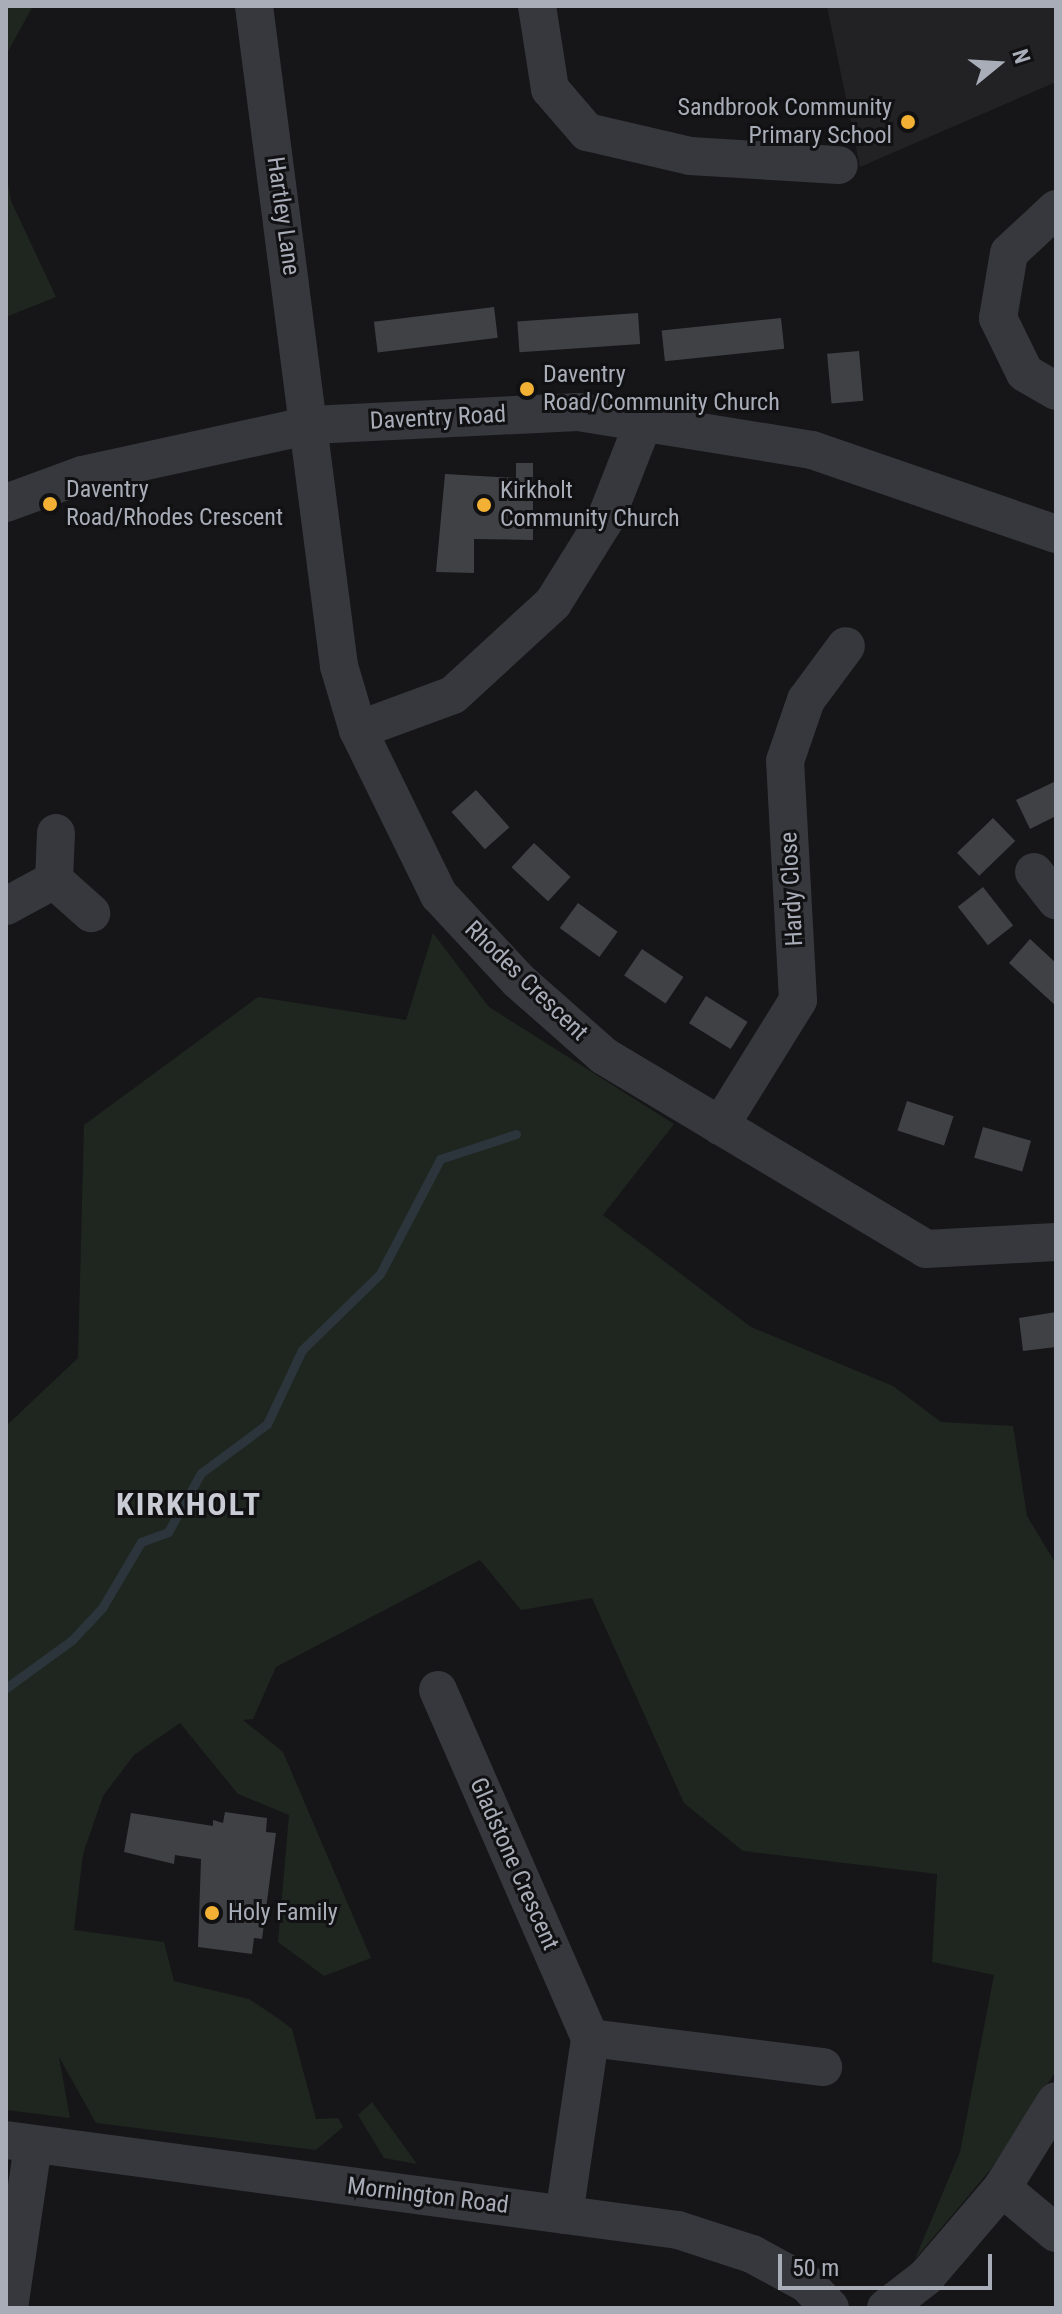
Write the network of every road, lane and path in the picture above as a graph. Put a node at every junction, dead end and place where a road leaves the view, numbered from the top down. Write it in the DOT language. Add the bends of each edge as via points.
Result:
graph roads {
  1 [pos="254,6"];
  2 [pos="537,6"];
  3 [pos="839,165"];
  4 [pos="1056,209"];
  5 [pos="1056,391"];
  6 [pos="644,421"];
  7 [pos="311,425"];
  8 [pos="6,503"];
  9 [pos="1056,534"];
  10 [pos="846,646"];
  11 [pos="358,730"];
  12 [pos="56,833"];
  13 [pos="54,880"];
  14 [pos="6,906"];
  15 [pos="91,913"];
  16 [pos="720,1126"];
  17 [pos="1056,1242"];
  18 [pos="438,1690"];
  19 [pos="590,2038"];
  20 [pos="823,2067"];
  21 [pos="1056,2101"];
  22 [pos="20,2143"];
  23 [pos="1002,2188"];
  24 [pos="564,2215"];
  25 [pos="1056,2233"];
  26 [pos="9,2308"];
  27 [pos="830,2308"];
  28 [pos="886,2308"];
  1 -- 7 [label="street, Hartley Lane"];
  2 -- 3 [label="street" via="550,89 587,132 690,156"];
  4 -- 5 [label="street" via="1009,253 998,318 1025,373"];
  6 -- 7 [label="street, Daventry Road" via="578,412"];
  6 -- 9 [label="street, Daventry Road" via="812,450"];
  6 -- 11 [label="street" via="606,518 553,603 453,695"];
  7 -- 8 [label="street, Daventry Road" via="96,471"];
  7 -- 11 [label="street, Rhodes Crescent" via="339,666"];
  10 -- 16 [label="street, Hardy Close" via="806,700 785,761 798,1000"];
  11 -- 16 [label="street, Rhodes Crescent" via="439,895 519,981 604,1056"];
  12 -- 13 [label="street"];
  13 -- 14 [label="street"];
  13 -- 15 [label="street"];
  16 -- 17 [label="street, Rhodes Crescent" via="926,1249"];
  18 -- 19 [label="street, Gladstone Crescent"];
  19 -- 20 [label="street"];
  19 -- 24 [label="street"];
  21 -- 23 [label="street"];
  22 -- 24 [label="street, Mornington Road"];
  22 -- 26 [label="street"];
  23 -- 25 [label="street"];
  23 -- 28 [label="street" via="926,2277"];
  24 -- 27 [label="street, Mornington Road" via="678,2230 752,2254 807,2284"];
}
